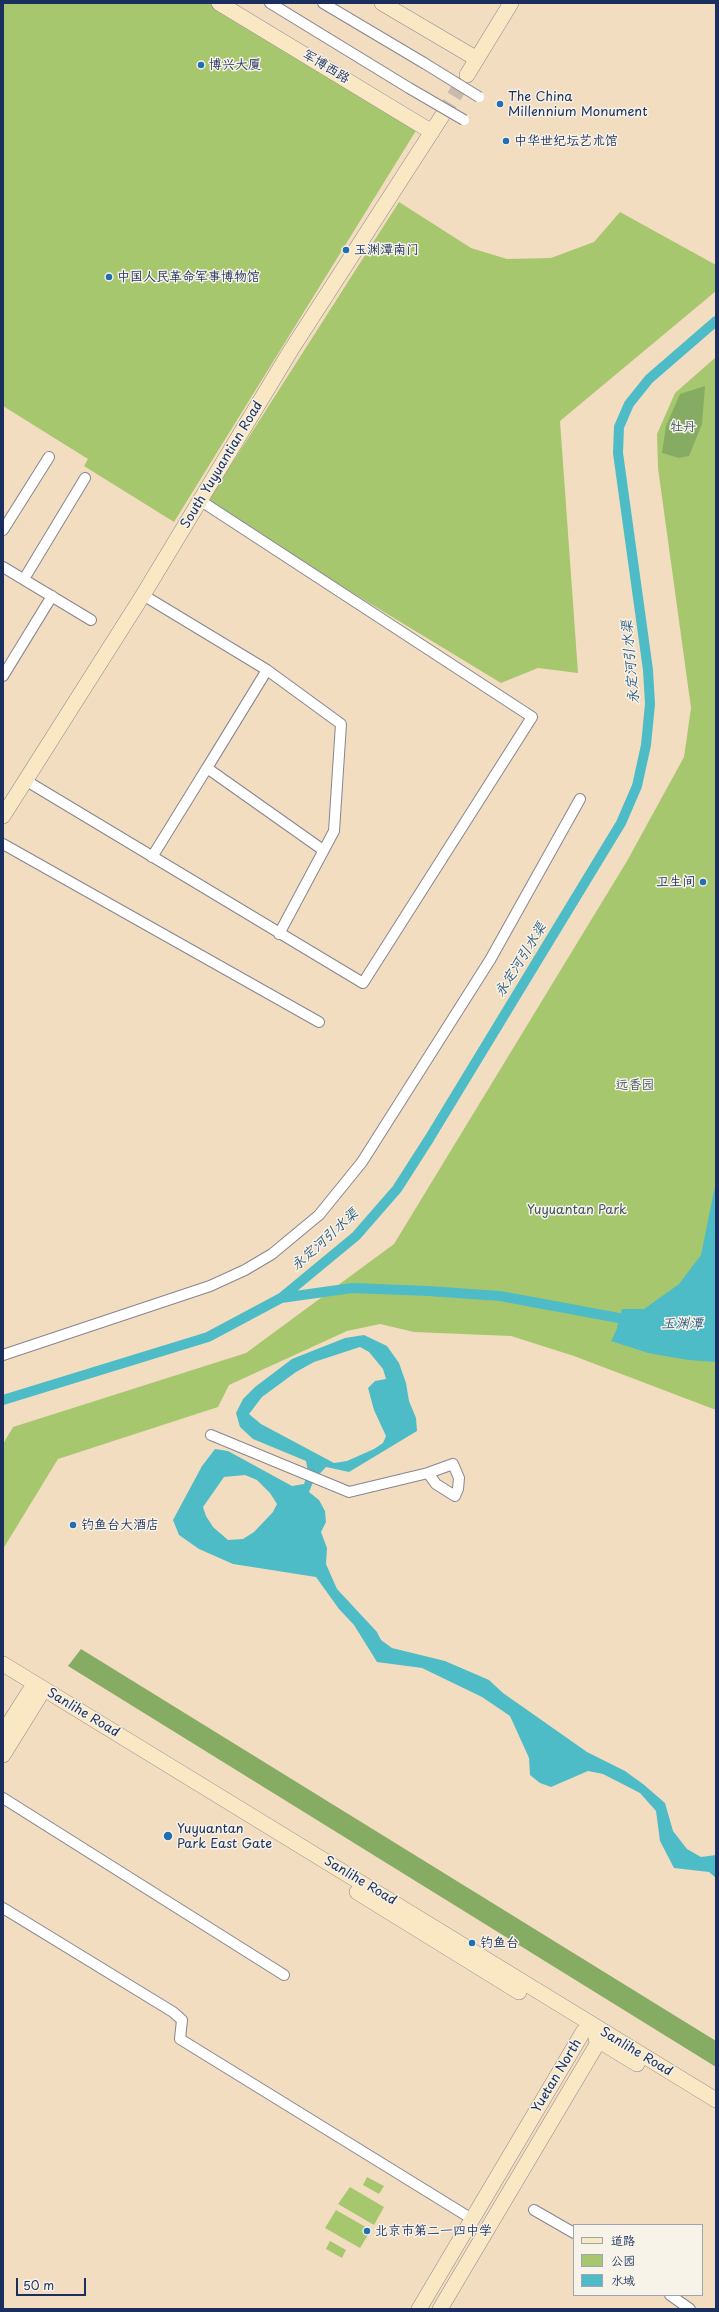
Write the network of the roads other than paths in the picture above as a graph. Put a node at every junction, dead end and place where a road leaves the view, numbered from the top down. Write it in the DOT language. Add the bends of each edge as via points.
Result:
graph roads {
  1 [pos="219,3"];
  2 [pos="270,3"];
  3 [pos="323,3"];
  4 [pos="382,3"];
  5 [pos="511,3"];
  6 [pos="477,59"];
  7 [pos="467,75"];
  8 [pos="479,97"];
  9 [pos="442,116"];
  10 [pos="464,120"];
  11 [pos="432,132"];
  12 [pos="49,458"];
  13 [pos="85,478"];
  14 [pos="201,501"];
  15 [pos="3,530"];
  16 [pos="3,567"];
  17 [pos="24,579"];
  18 [pos="143,595"];
  19 [pos="52,596"];
  20 [pos="91,620"];
  21 [pos="267,670"];
  22 [pos="3,676"];
  23 [pos="207,768"];
  24 [pos="25,780"];
  25 [pos="580,798"];
  26 [pos="3,816"];
  27 [pos="3,844"];
  28 [pos="323,850"];
  29 [pos="152,857"];
  30 [pos="279,934"];
  31 [pos="319,1022"];
  32 [pos="3,1355"];
  33 [pos="211,1435"];
  34 [pos="428,1473"];
  35 [pos="3,1664"];
  36 [pos="3,1676"];
  37 [pos="36,1692"];
  38 [pos="3,1733"];
  39 [pos="3,1755"];
  40 [pos="3,1798"];
  41 [pos="3,1908"];
  42 [pos="284,1976"];
  43 [pos="588,2029"];
  44 [pos="599,2041"];
  45 [pos="716,2100"];
  46 [pos="716,2111"];
  47 [pos="534,2210"];
  48 [pos="472,2219"];
  49 [pos="573,2232"];
  50 [pos="671,2296"];
  51 [pos="419,2309"];
  52 [pos="440,2309"];
  53 [pos="690,2309"];
  1 -- 11 [label="main road, 军博西路"];
  2 -- 10 [label="street, bridge"];
  3 -- 8 [label="street, bridge"];
  4 -- 6 [label="main road"];
  5 -- 6 [label="main road"];
  6 -- 7 [label="main road"];
  9 -- 11 [label="main road, South Yuyuantian Road"];
  11 -- 14 [label="main road, South Yuyuantian Road" via="292,350"];
  12 -- 15 [label="street"];
  13 -- 17 [label="street"];
  14 -- 18 [label="main road, South Yuyuantian Road"];
  14 -- 30 [label="street" via="532,717 363,983"];
  16 -- 17 [label="street"];
  17 -- 19 [label="street"];
  18 -- 21 [label="street"];
  18 -- 24 [label="main road, South Yuyuantian Road"];
  19 -- 20 [label="street"];
  19 -- 22 [label="street"];
  21 -- 23 [label="street"];
  21 -- 28 [label="street" via="341,724 334,831"];
  23 -- 28 [label="street"];
  23 -- 29 [label="street"];
  24 -- 26 [label="main road, South Yuyuantian Road"];
  24 -- 29 [label="street"];
  25 -- 32 [label="street" via="490,960 362,1162 319,1214 272,1254 210,1286"];
  27 -- 31 [label="street"];
  28 -- 30 [label="street"];
  29 -- 30 [label="street"];
  33 -- 34 [label="street" via="348,1492"];
  35 -- 37 [label="main road, Sanlihe Road"];
  36 -- 37 [label="main road, Sanlihe Road"];
  37 -- 38 [label="main road"];
  37 -- 39 [label="main road"];
  37 -- 43 [label="main road, Sanlihe Road"];
  40 -- 42 [label="street"];
  41 -- 48 [label="street" via="173,2012 182,2020 180,2039"];
  43 -- 44 [label="main road, Sanlihe Road"];
  43 -- 45 [label="main road, Sanlihe Road"];
  43 -- 48 [label="main road, Yuetan North"];
  44 -- 46 [label="main road, Sanlihe Road"];
  44 -- 52 [label="main road, Yuetan North"];
  47 -- 49 [label="street"];
  48 -- 51 [label="main road, Yuetan North"];
  50 -- 53 [label="street"];
}
